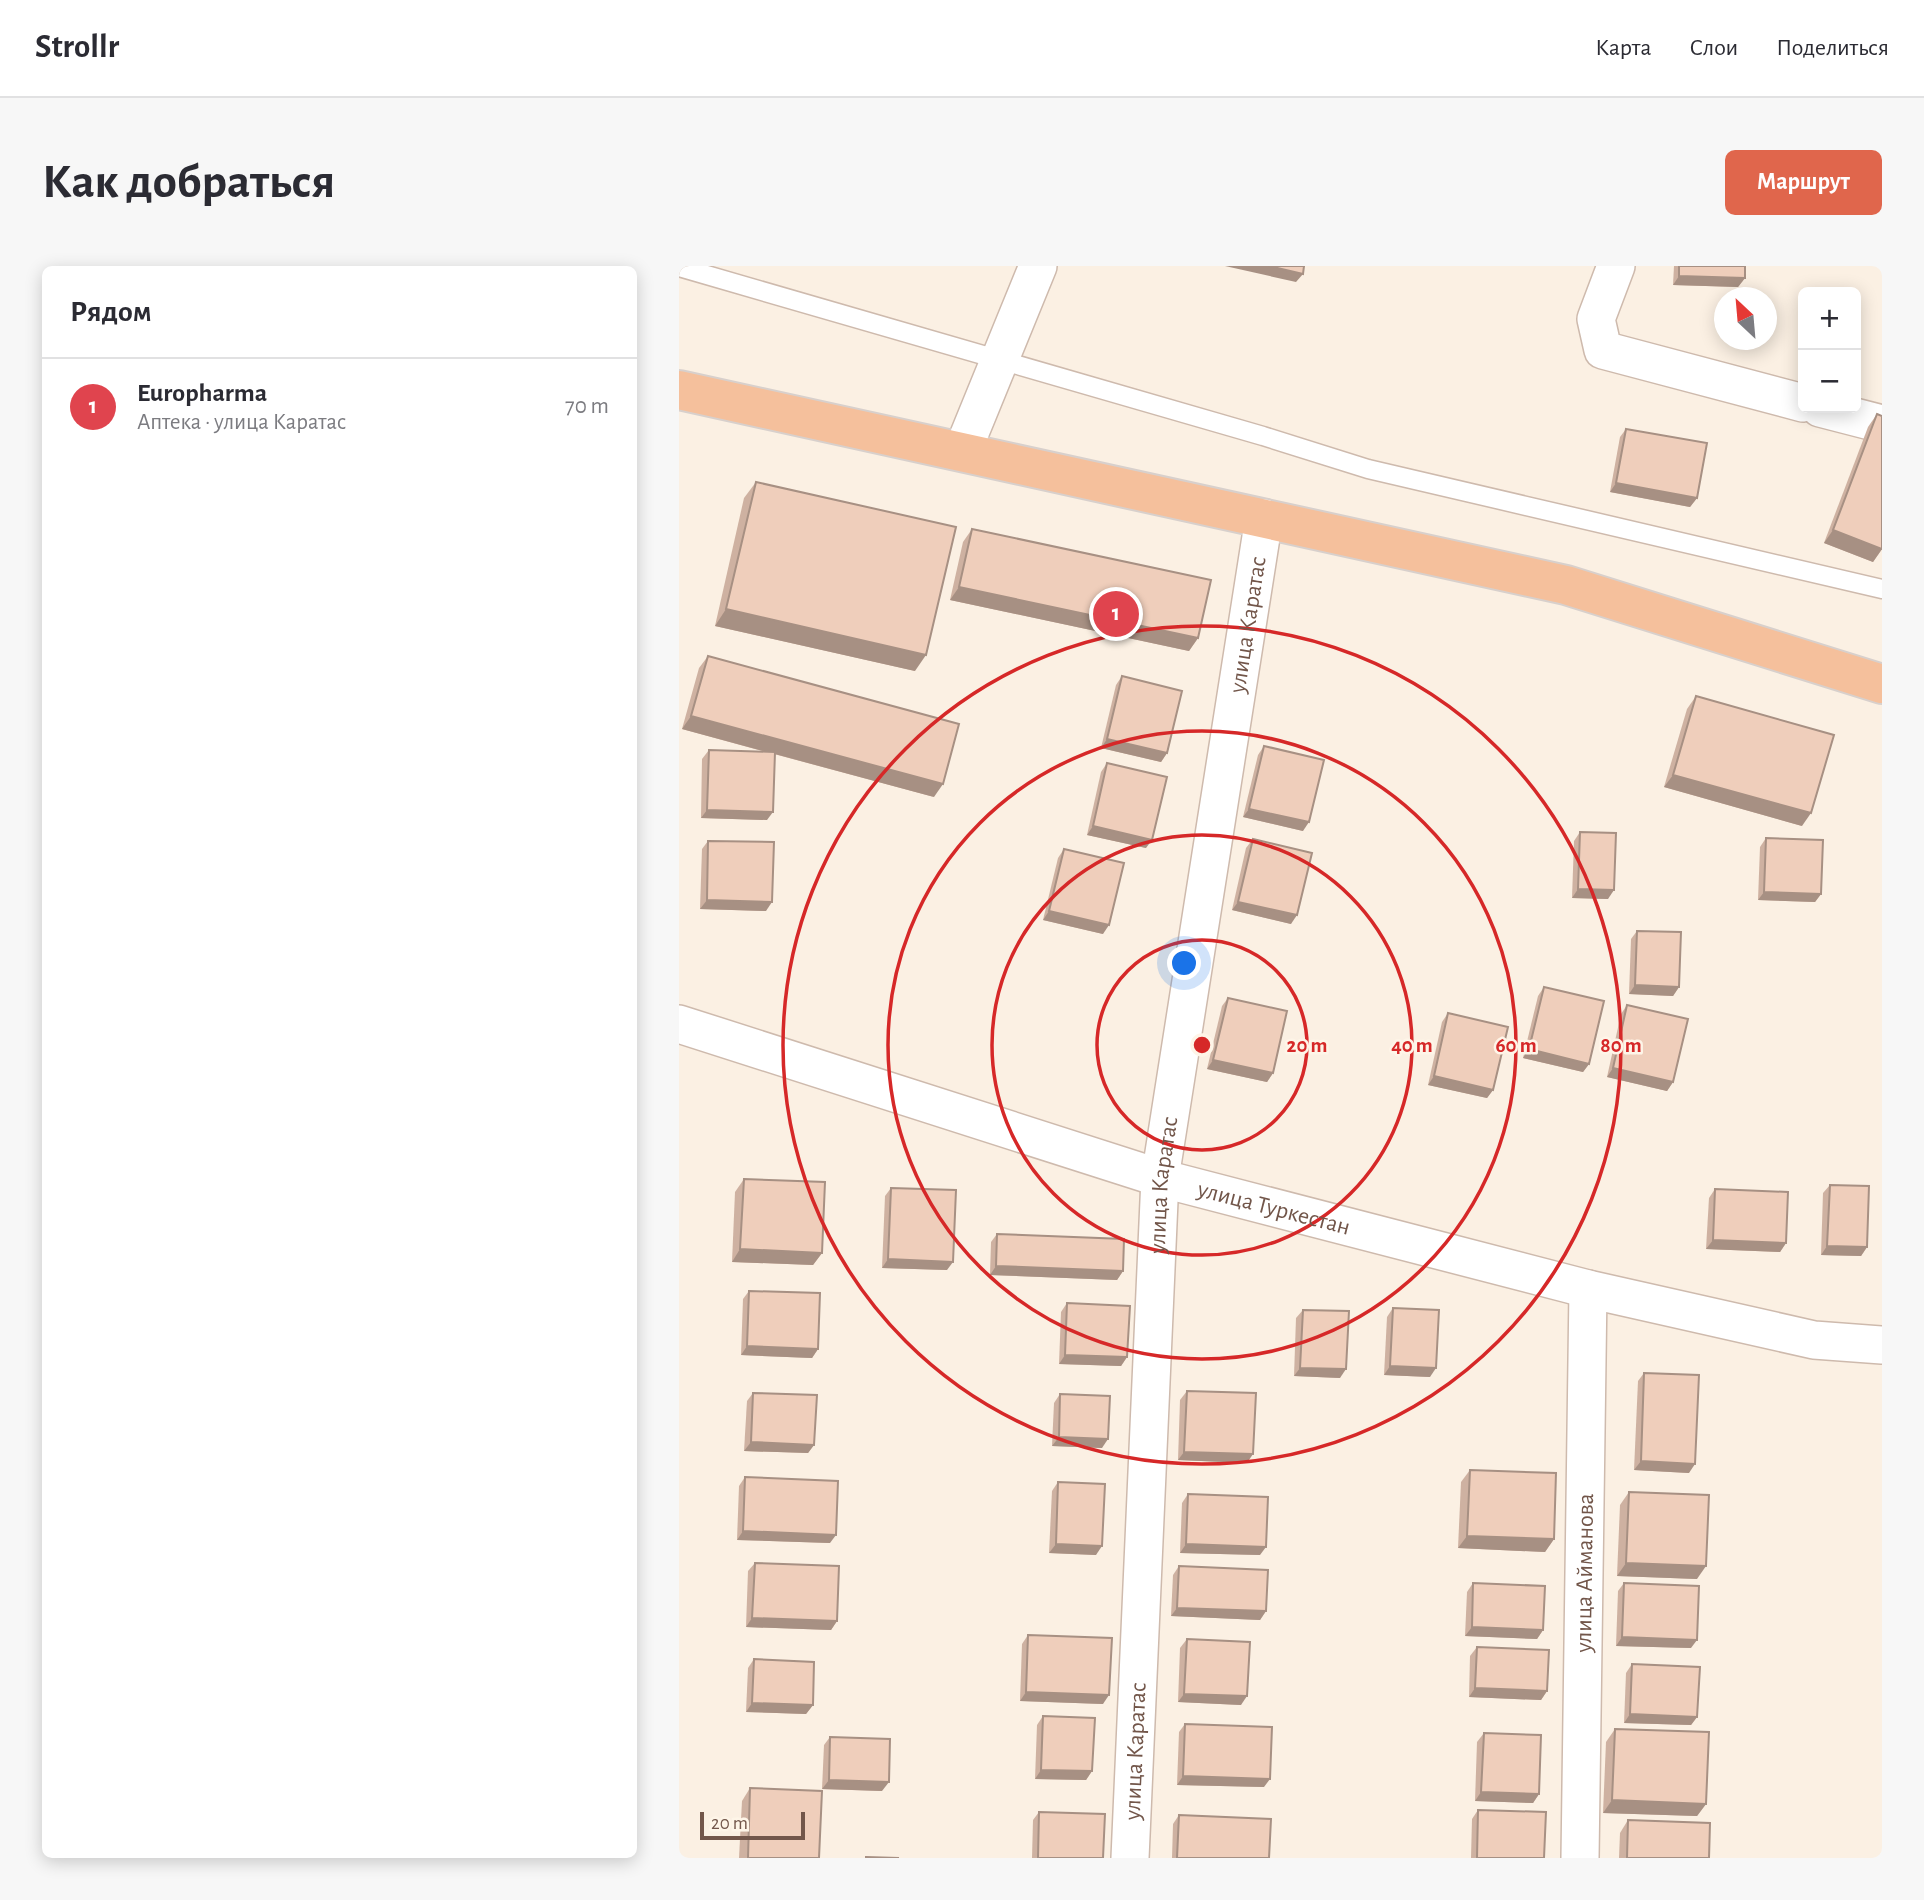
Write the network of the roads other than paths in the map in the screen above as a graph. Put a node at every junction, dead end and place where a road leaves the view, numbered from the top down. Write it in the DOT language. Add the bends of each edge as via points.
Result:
graph roads {
  1 [pos="1038,266"];
  2 [pos="1616,266"];
  3 [pos="679,267"];
  4 [pos="1000,360"];
  5 [pos="679,390"];
  6 [pos="1798,402"];
  7 [pos="1839,413"];
  8 [pos="1882,424"];
  9 [pos="962,452"];
  10 [pos="1264,518"];
  11 [pos="1882,589"];
  12 [pos="1882,684"];
  13 [pos="679,1024"];
  14 [pos="1160,1178"];
  15 [pos="1588,1289"];
  16 [pos="1882,1345"];
  17 [pos="1130,1858"];
  18 [pos="1580,1858"];
  1 -- 4 [label="street"];
  2 -- 6 [label="street" via="1595,319 1603,350"];
  3 -- 4 [label="lane"];
  4 -- 9 [label="street"];
  4 -- 11 [label="lane" via="1368,469"];
  5 -- 9 [label="highway"];
  7 -- 8 [label="street"];
  9 -- 10 [label="highway"];
  10 -- 12 [label="highway" via="1566,584"];
  10 -- 14 [label="street, улица Каратас"];
  13 -- 14 [label="street, улица Туркестан"];
  14 -- 15 [label="street, улица Туркестан"];
  14 -- 17 [label="street, улица Каратас"];
  15 -- 16 [label="street, улица Туркестан" via="1814,1340"];
  15 -- 18 [label="street, улица Айманова"];
}
